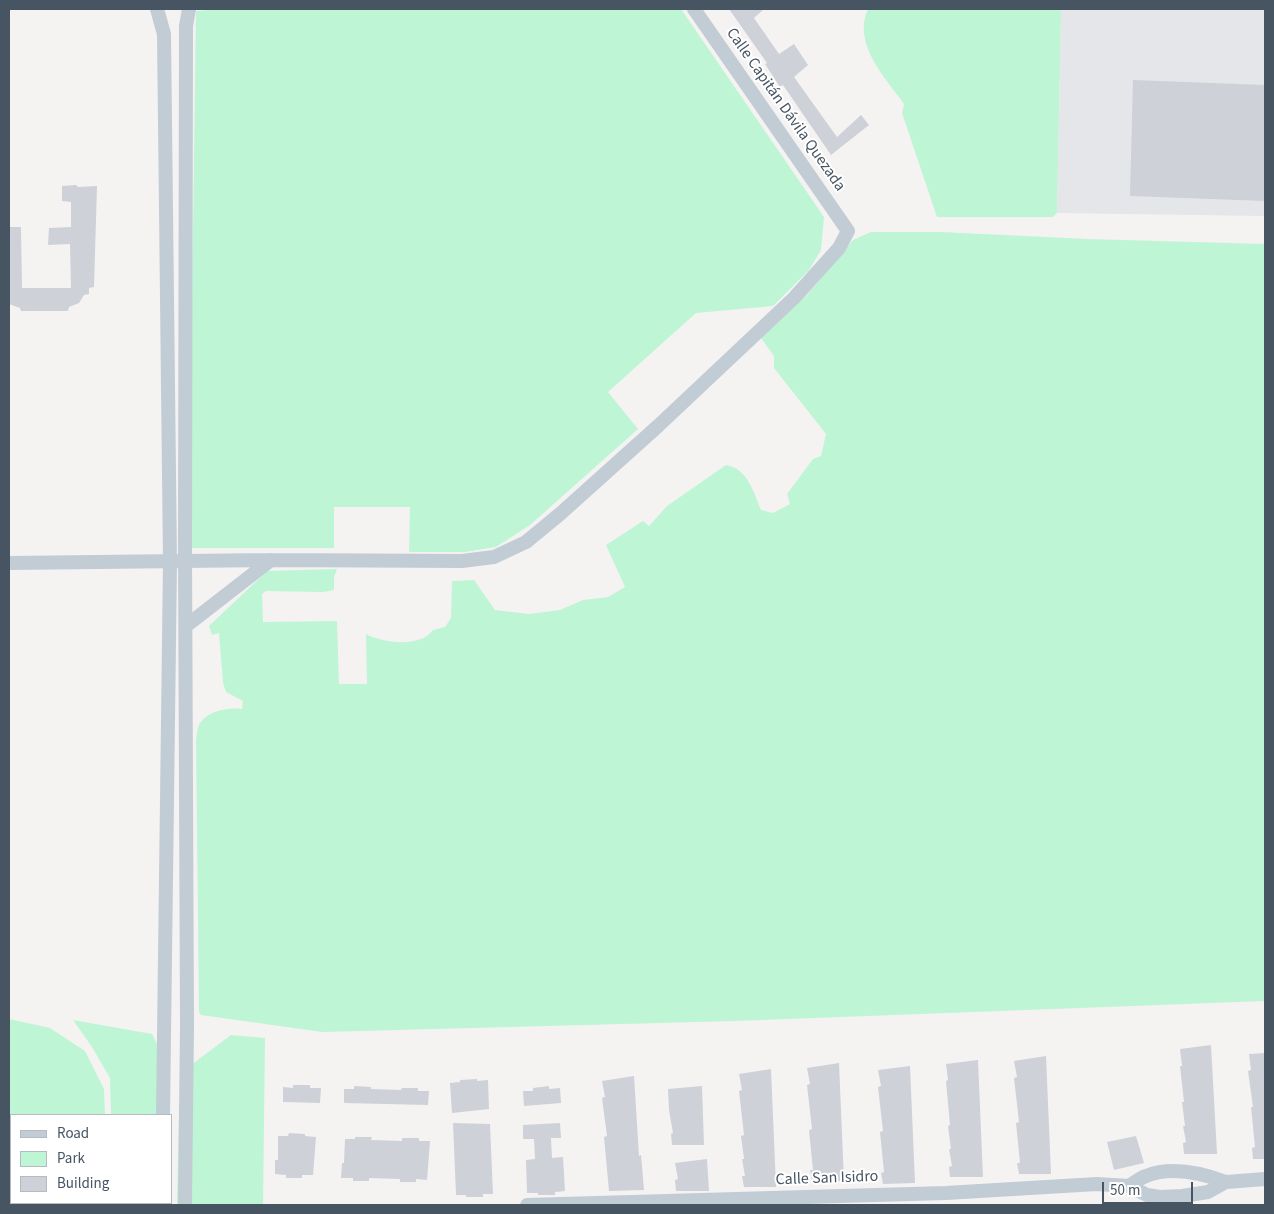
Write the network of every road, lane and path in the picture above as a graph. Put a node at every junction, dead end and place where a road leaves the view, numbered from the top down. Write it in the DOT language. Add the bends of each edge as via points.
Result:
graph roads {
  1 [pos="157,9"];
  2 [pos="189,9"];
  3 [pos="694,9"];
  4 [pos="271,560"];
  5 [pos="185,561"];
  6 [pos="9,562"];
  7 [pos="170,562"];
  8 [pos="186,626"];
  9 [pos="163,1114"];
  10 [pos="1265,1179"];
  11 [pos="1226,1182"];
  12 [pos="1129,1186"];
  13 [pos="616,1204"];
  14 [pos="185,1205"];
  15 [pos="527,1205"];
  1 -- 7 [label="street" via="164,34"];
  2 -- 5 [label="street" via="186,26"];
  3 -- 4 [label="street, Calle Capitán Dávila Quezada" via="848,231 839,248 794,298 658,426 526,542 494,557 462,562"];
  4 -- 5 [label="street"];
  4 -- 8 [label="street"];
  5 -- 7 [label="street"];
  5 -- 8 [label="street"];
  6 -- 7 [label="street"];
  7 -- 9 [label="street"];
  8 -- 14 [label="street"];
  10 -- 11 [label="street, Calle San Isidro"];
  11 -- 12 [label="street, Calle San Isidro" via="1202,1174 1159,1173"];
  11 -- 12 [label="street, Calle San Isidro" via="1208,1192 1175,1197 1147,1195"];
  12 -- 13 [label="street, Calle San Isidro" via="1097,1184 946,1193"];
  13 -- 15 [label="street, Calle San Isidro"];
}
